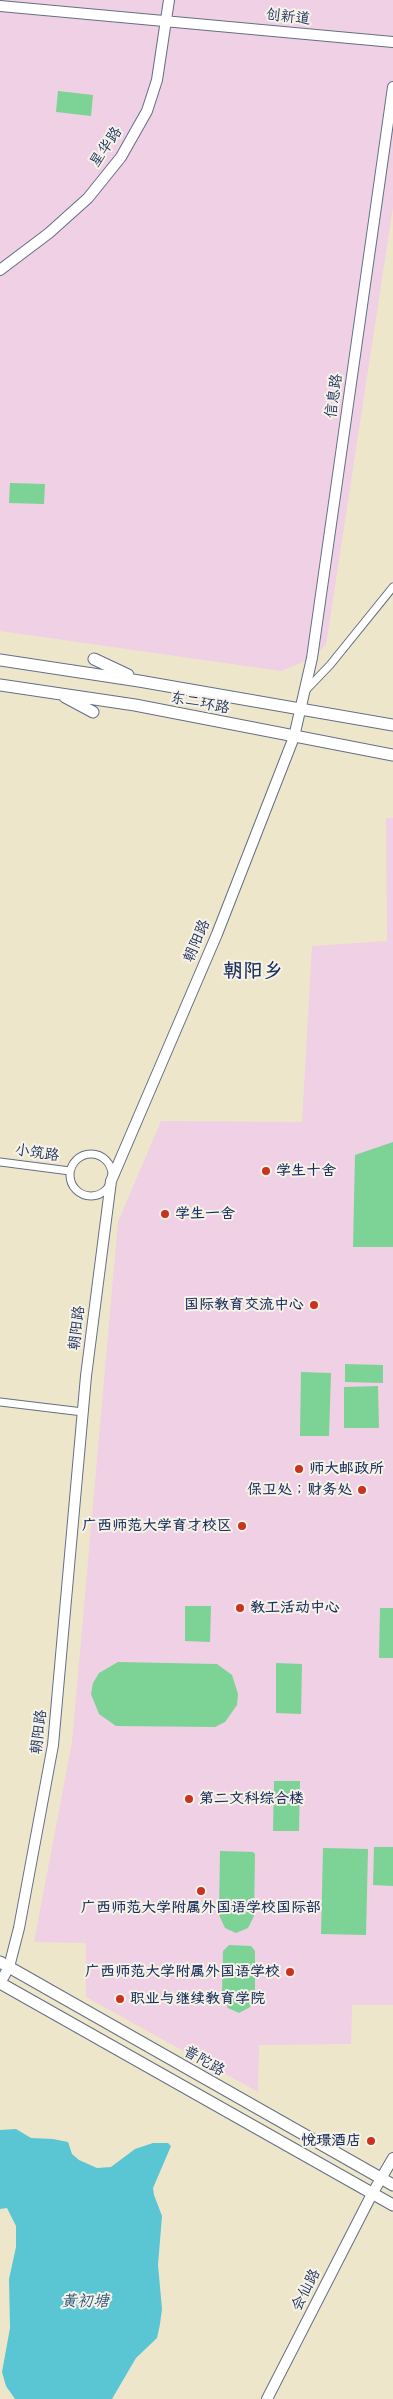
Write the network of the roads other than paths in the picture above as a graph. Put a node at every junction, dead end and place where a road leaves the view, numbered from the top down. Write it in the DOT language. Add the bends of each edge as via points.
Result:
graph roads {
  1 [pos="169,0"];
  2 [pos="0,6"];
  3 [pos="166,20"];
  4 [pos="393,42"];
  5 [pos="393,87"];
  6 [pos="0,270"];
  7 [pos="393,587"];
  8 [pos="94,659"];
  9 [pos="0,660"];
  10 [pos="139,681"];
  11 [pos="0,684"];
  12 [pos="54,691"];
  13 [pos="305,691"];
  14 [pos="300,708"];
  15 [pos="93,712"];
  16 [pos="393,725"];
  17 [pos="294,737"];
  18 [pos="393,755"];
  19 [pos="0,1162"];
  20 [pos="70,1171"];
  21 [pos="111,1181"];
  22 [pos="0,1402"];
  23 [pos="83,1412"];
  24 [pos="4,1964"];
  25 [pos="0,1983"];
  26 [pos="393,2158"];
  27 [pos="380,2179"];
  28 [pos="393,2185"];
  29 [pos="372,2194"];
  30 [pos="393,2205"];
  31 [pos="267,2399"];
  1 -- 3 [label="street, 星华路"];
  2 -- 3 [label="street, 创新道"];
  3 -- 4 [label="street, 创新道"];
  3 -- 6 [label="street, 星华路" via="157,80 147,111 121,158 88,198 49,234"];
  5 -- 13 [label="street, 信息路" via="324,579"];
  7 -- 13 [label="street"];
  8 -- 10 [label="main road"];
  9 -- 10 [label="main road, 东二环路"];
  10 -- 14 [label="main road, 东二环路"];
  11 -- 12 [label="main road, 东二环路"];
  12 -- 15 [label="main road"];
  12 -- 17 [label="main road, 东二环路"];
  13 -- 14 [label="street, 信息路"];
  14 -- 16 [label="main road, 东二环路"];
  14 -- 17 [label="street, 朝阳路"];
  17 -- 18 [label="main road, 东二环路"];
  17 -- 21 [label="street, 朝阳路" via="217,934"];
  19 -- 20 [label="street, 小筑路"];
  20 -- 21 [label="street" via="72,1185 89,1196 103,1192"];
  20 -- 21 [label="street" via="82,1155 96,1154 107,1161"];
  21 -- 23 [label="street, 朝阳路"];
  22 -- 23 [label="street"];
  23 -- 24 [label="street, 朝阳路" via="53,1745 28,1884"];
  24 -- 25 [label="street, 朝阳路"];
  24 -- 27 [label="main road, 普陀路"];
  25 -- 29 [label="main road"];
  26 -- 27 [label="street, 会仙路"];
  27 -- 28 [label="main road, 普陀路"];
  27 -- 29 [label="street, 会仙路"];
  29 -- 30 [label="main road"];
  29 -- 31 [label="street, 会仙路"];
}
